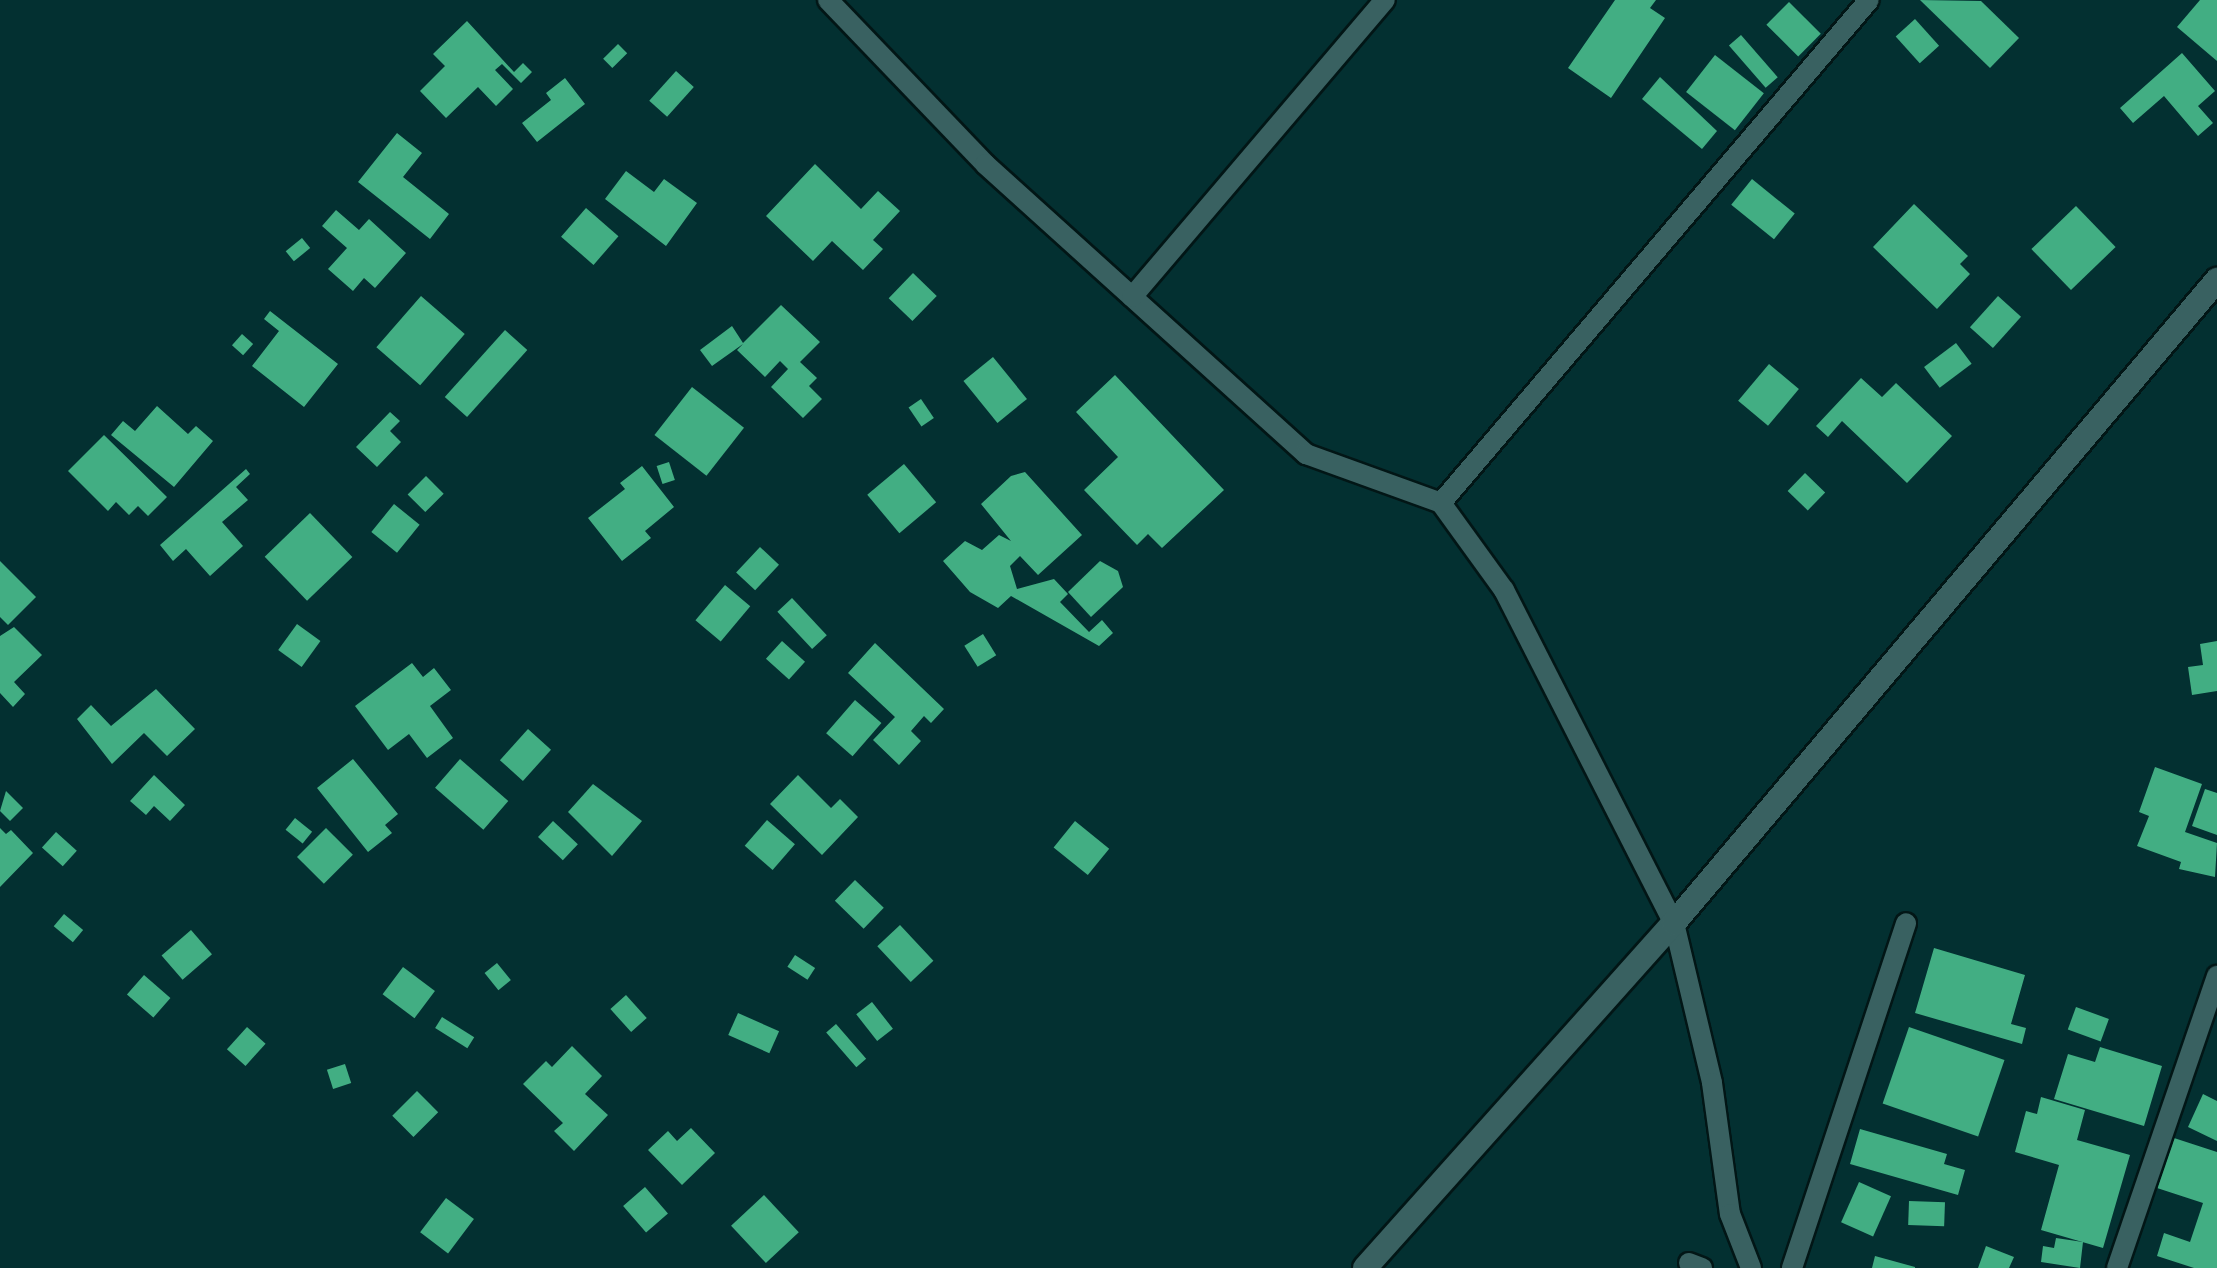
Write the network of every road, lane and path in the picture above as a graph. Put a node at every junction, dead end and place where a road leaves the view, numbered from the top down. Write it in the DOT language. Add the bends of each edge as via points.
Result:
graph roads {
  1 [pos="828,0"];
  2 [pos="1385,0"];
  3 [pos="1869,0"];
  4 [pos="2217,280"];
  5 [pos="1132,297"];
  6 [pos="1441,503"];
  7 [pos="1674,923"];
  8 [pos="1906,923"];
  9 [pos="2217,976"];
  10 [pos="1365,1268"];
  11 [pos="1751,1268"];
  12 [pos="1792,1268"];
  13 [pos="2117,1268"];
  1 -- 5 [label="street" via="985,164"];
  2 -- 5 [label="street"];
  3 -- 6 [label="street"];
  4 -- 7 [label="street"];
  5 -- 6 [label="street" via="1306,454"];
  6 -- 7 [label="street" via="1504,590"];
  7 -- 10 [label="street"];
  7 -- 11 [label="street" via="1712,1083 1730,1214"];
  8 -- 12 [label="street"];
  9 -- 13 [label="street"];
}
